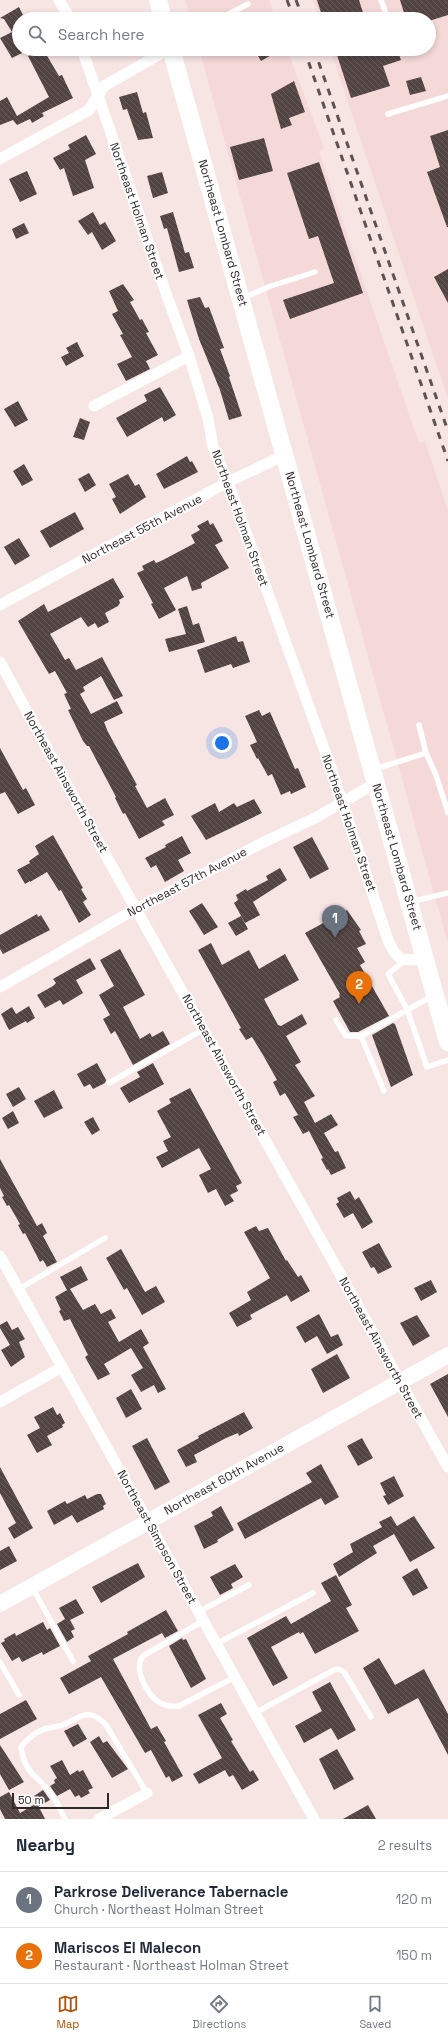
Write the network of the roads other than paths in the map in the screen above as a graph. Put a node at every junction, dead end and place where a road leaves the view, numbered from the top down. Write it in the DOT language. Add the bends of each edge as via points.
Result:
graph roads {
  1 [pos="59,0"];
  2 [pos="158,0"];
  3 [pos="381,0"];
  4 [pos="248,4"];
  5 [pos="66,12"];
  6 [pos="161,12"];
  7 [pos="233,12"];
  8 [pos="385,12"];
  9 [pos="84,56"];
  10 [pos="159,56"];
  11 [pos="172,56"];
  12 [pos="98,96"];
  13 [pos="448,96"];
  14 [pos="388,114"];
  15 [pos="0,159"];
  16 [pos="315,272"];
  17 [pos="241,299"];
  18 [pos="189,356"];
  19 [pos="94,406"];
  20 [pos="285,455"];
  21 [pos="228,482"];
  22 [pos="0,605"];
  23 [pos="0,662"];
  24 [pos="419,725"];
  25 [pos="426,753"];
  26 [pos="374,776"];
  27 [pos="341,801"];
  28 [pos="448,813"];
  29 [pos="448,893"];
  30 [pos="410,902"];
  31 [pos="136,909"];
  32 [pos="425,958"];
  33 [pos="404,961"];
  34 [pos="0,987"];
  35 [pos="435,994"];
  36 [pos="407,1009"];
  37 [pos="336,1020"];
  38 [pos="205,1029"];
  39 [pos="361,1036"];
  40 [pos="448,1042"];
  41 [pos="448,1060"];
  42 [pos="109,1083"];
  43 [pos="384,1091"];
  44 [pos="105,1238"];
  45 [pos="0,1256"];
  46 [pos="19,1289"];
  47 [pos="448,1355"];
  48 [pos="62,1367"];
  49 [pos="400,1382"];
  50 [pos="0,1402"];
  51 [pos="448,1467"];
  52 [pos="148,1522"];
  53 [pos="249,1585"];
  54 [pos="32,1587"];
  55 [pos="313,1593"];
  56 [pos="0,1604"];
  57 [pos="201,1616"];
  58 [pos="216,1644"];
  59 [pos="73,1661"];
  60 [pos="0,1662"];
  61 [pos="235,1677"];
  62 [pos="18,1695"];
  63 [pos="255,1712"];
  64 [pos="371,1717"];
  65 [pos="146,1792"];
  66 [pos="65,1819"];
  67 [pos="99,1819"];
  68 [pos="314,1819"];
  1 -- 5 [label="street"];
  2 -- 6 [label="main road"];
  3 -- 8 [label="lane"];
  4 -- 7 [label="lane"];
  9 -- 12 [label="street, Northeast Holman Street"];
  10 -- 12 [label="street" via="111,81 104,86"];
  11 -- 17 [label="main road, Northeast Lombard Street"];
  12 -- 15 [label="street" via="89,110"];
  12 -- 18 [label="street, Northeast Holman Street"];
  13 -- 14 [label="lane"];
  16 -- 17 [label="lane" via="268,287"];
  17 -- 20 [label="main road, Northeast Lombard Street"];
  18 -- 19 [label="street"];
  18 -- 21 [label="street, Northeast Holman Street" via="208,418 213,447"];
  20 -- 21 [label="street, Northeast 55th Avenue"];
  20 -- 26 [label="main road, Northeast Lombard Street"];
  21 -- 22 [label="street, Northeast 55th Avenue"];
  21 -- 27 [label="street, Northeast Holman Street"];
  23 -- 31 [label="street, Northeast Ainsworth Street"];
  24 -- 25 [label="lane"];
  25 -- 26 [label="lane"];
  25 -- 28 [label="lane"];
  26 -- 27 [label="street, Northeast 57th Avenue"];
  26 -- 30 [label="main road, Northeast Lombard Street"];
  27 -- 31 [label="street, Northeast 57th Avenue" via="315,818"];
  27 -- 33 [label="street, Northeast Holman Street" via="388,940 398,958"];
  29 -- 30 [label="lane"];
  30 -- 32 [label="main road, Northeast Lombard Street"];
  31 -- 34 [label="street, Northeast 57th Avenue"];
  31 -- 38 [label="street, Northeast Ainsworth Street"];
  32 -- 33 [label="street"];
  32 -- 35 [label="main road, Northeast Lombard Street"];
  33 -- 36 [label="lane" via="388,974"];
  35 -- 36 [label="lane"];
  35 -- 40 [label="main road, Northeast Lombard Street"];
  36 -- 39 [label="lane"];
  36 -- 41 [label="lane" via="427,1067"];
  37 -- 39 [label="lane" via="346,1036"];
  38 -- 42 [label="lane"];
  38 -- 49 [label="street, Northeast Ainsworth Street"];
  39 -- 43 [label="lane"];
  44 -- 46 [label="lane"];
  45 -- 46 [label="street, Northeast Simpson Street"];
  46 -- 48 [label="street, Northeast Simpson Street"];
  47 -- 49 [label="street, Northeast 60th Avenue"];
  48 -- 50 [label="street"];
  48 -- 52 [label="street, Northeast Simpson Street"];
  49 -- 51 [label="street, Northeast Ainsworth Street"];
  49 -- 52 [label="street, Northeast 60th Avenue"];
  52 -- 54 [label="street, Northeast 60th Avenue"];
  52 -- 57 [label="street, Northeast Simpson Street"];
  53 -- 57 [label="lane"];
  54 -- 56 [label="street, Northeast 60th Avenue"];
  54 -- 59 [label="lane"];
  55 -- 58 [label="lane"];
  57 -- 58 [label="street, Northeast Simpson Street"];
  57 -- 61 [label="lane" via="140,1660 139,1667 149,1693 160,1703 172,1707 179,1706"];
  58 -- 61 [label="street, Northeast Simpson Street"];
  60 -- 62 [label="lane"];
  61 -- 63 [label="street, Northeast Simpson Street"];
  63 -- 64 [label="lane" via="339,1669 344,1672"];
  63 -- 68 [label="street, Northeast Simpson Street"];
  65 -- 66 [label="lane" via="99,1717 89,1714 78,1716 60,1726 46,1728 27,1739 20,1747 28,1770 51,1794"];
  65 -- 67 [label="street"];
}
